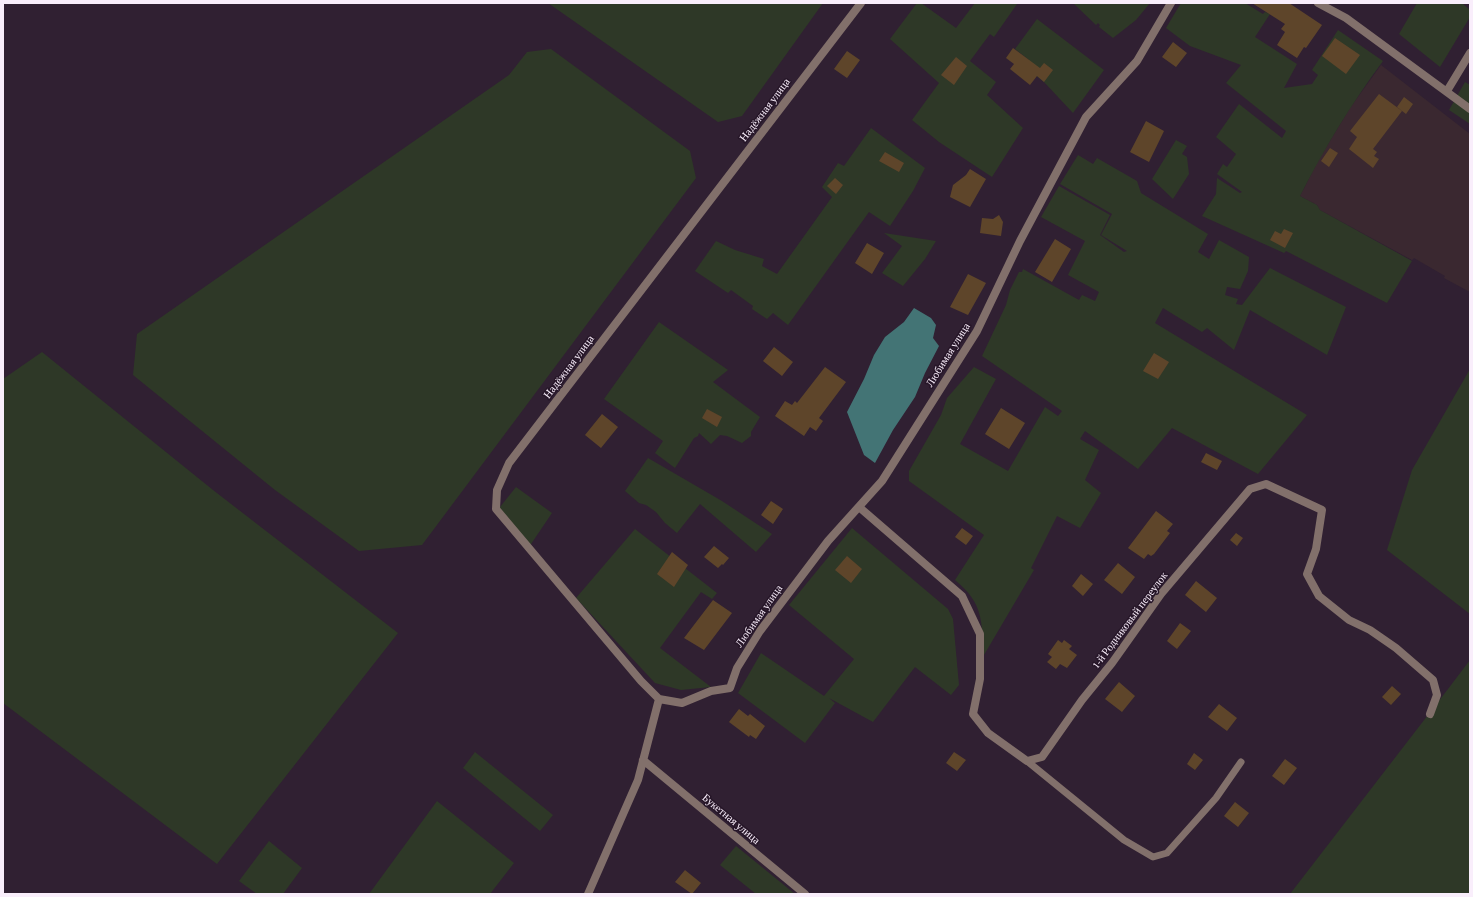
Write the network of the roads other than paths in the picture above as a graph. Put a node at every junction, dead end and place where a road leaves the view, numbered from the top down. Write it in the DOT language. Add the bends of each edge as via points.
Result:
graph roads {
  1 [pos="861,3"];
  2 [pos="1171,3"];
  3 [pos="1318,3"];
  4 [pos="1470,52"];
  5 [pos="1447,91"];
  6 [pos="1470,109"];
  7 [pos="859,507"];
  8 [pos="659,699"];
  9 [pos="1430,714"];
  10 [pos="643,760"];
  11 [pos="1027,761"];
  12 [pos="1241,762"];
  13 [pos="588,894"];
  14 [pos="805,894"];
  1 -- 8 [label="street, Надёжная улица" via="509,463 497,490 496,509"];
  2 -- 7 [label="street, Любимая улица" via="1137,61 1086,117 1020,241 977,331 882,481"];
  3 -- 5 [label="street" via="1346,18"];
  4 -- 5 [label="street"];
  5 -- 6 [label="street"];
  7 -- 8 [label="street, Любимая улица" via="828,541 760,631 736,668 730,688 711,691 682,703"];
  7 -- 11 [label="street" via="962,596 980,634 980,679 973,714 988,733"];
  8 -- 10 [label="street"];
  9 -- 11 [label="street, 1-й Родниковый переулок" via="1437,695 1433,680 1396,648 1370,630 1349,620 1319,596 1307,574 1316,549 1322,510 1266,484 1250,489 1161,594 1042,756"];
  10 -- 13 [label="street" via="638,780"];
  10 -- 14 [label="street, Букетная улица"];
  11 -- 12 [label="lane" via="1124,840 1154,858 1167,853 1216,798"];
}
